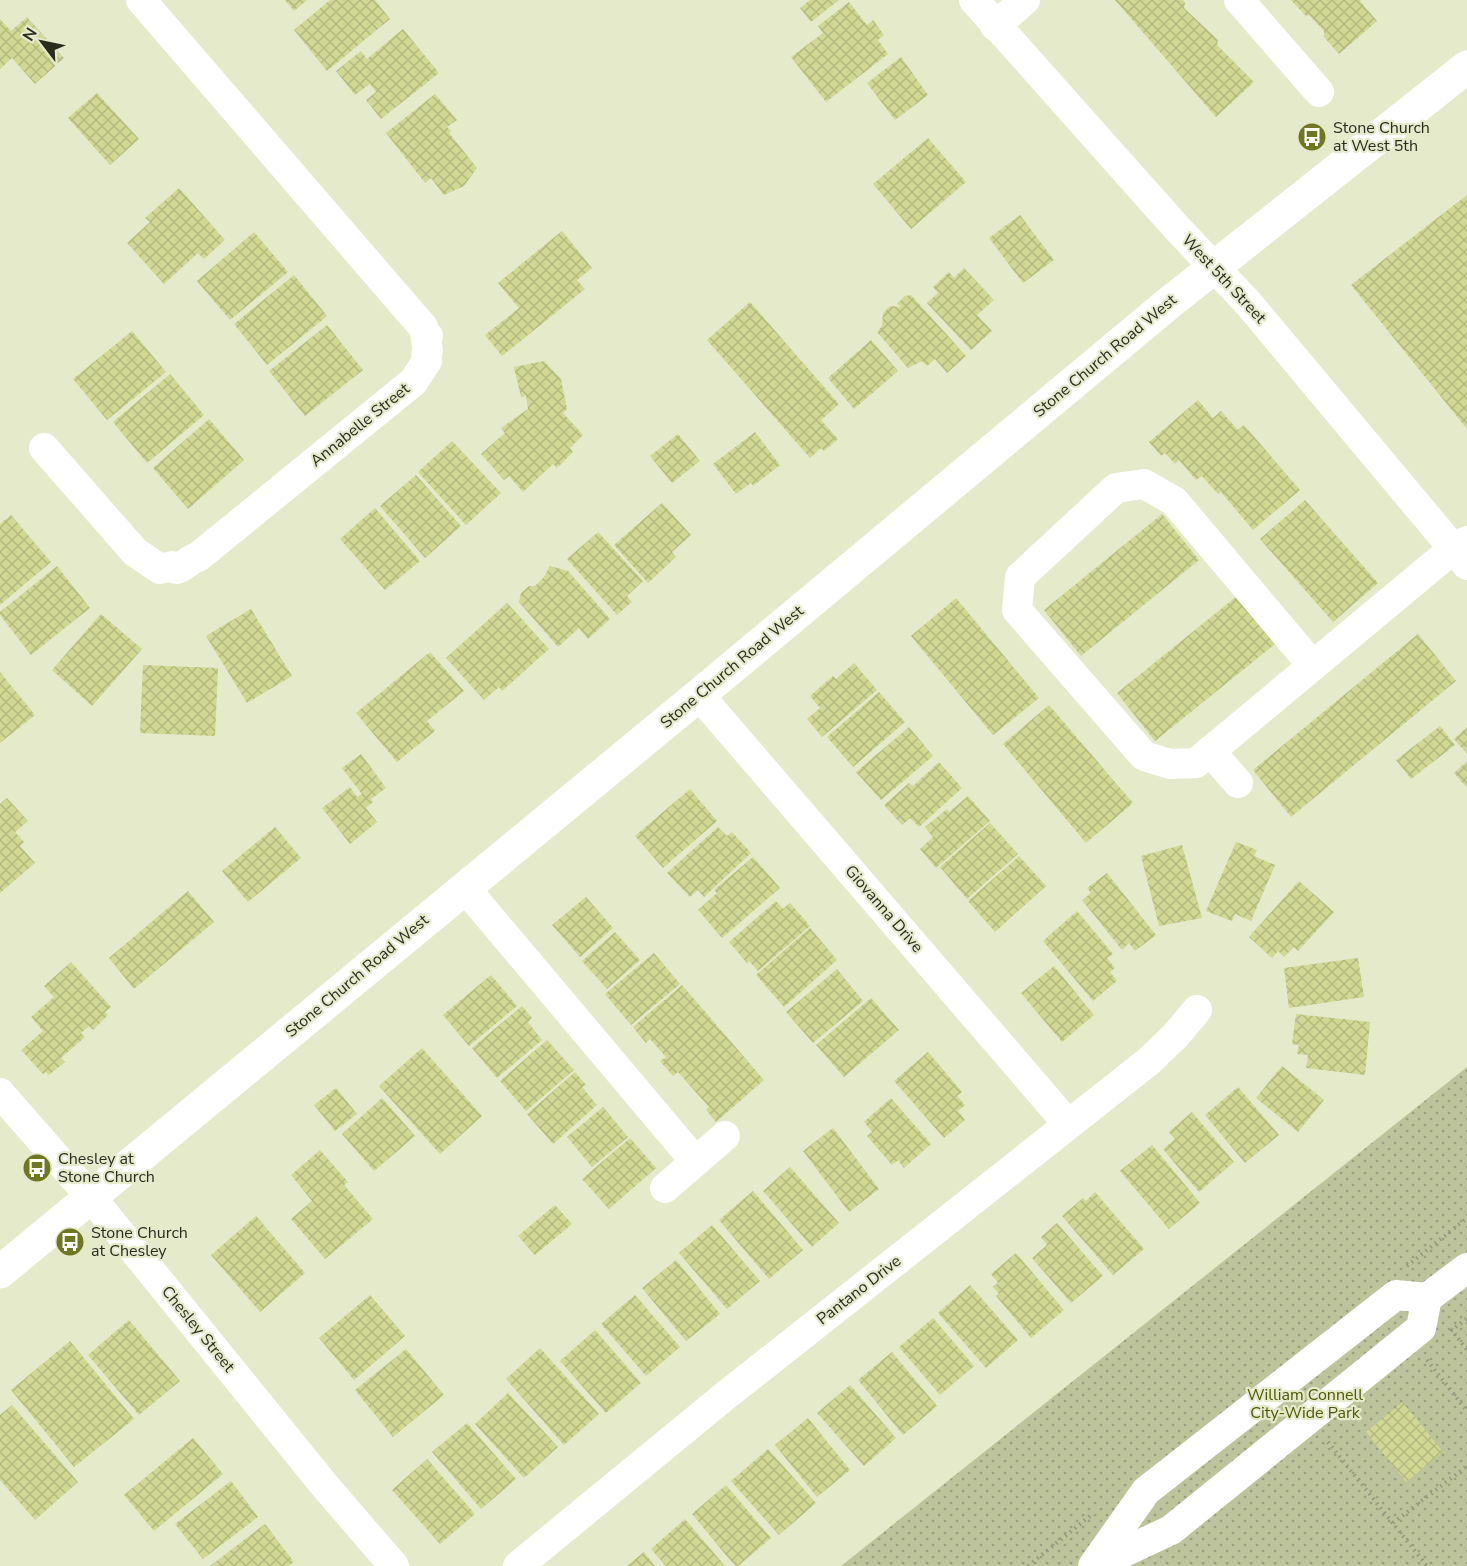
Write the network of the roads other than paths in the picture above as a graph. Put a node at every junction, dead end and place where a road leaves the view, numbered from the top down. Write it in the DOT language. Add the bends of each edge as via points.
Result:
graph roads {
  1 [pos="141,0"];
  2 [pos="974,0"];
  3 [pos="1025,0"];
  4 [pos="1239,0"];
  5 [pos="995,26"];
  6 [pos="1467,67"];
  7 [pos="1319,93"];
  8 [pos="1214,267"];
  9 [pos="44,448"];
  10 [pos="1462,552"];
  11 [pos="1313,666"];
  12 [pos="699,695"];
  13 [pos="1210,751"];
  14 [pos="1238,783"];
  15 [pos="465,888"];
  16 [pos="1197,1010"];
  17 [pos="0,1094"];
  18 [pos="1068,1124"];
  19 [pos="725,1136"];
  20 [pos="695,1161"];
  21 [pos="665,1188"];
  22 [pos="90,1196"];
  23 [pos="1467,1268"];
  24 [pos="0,1272"];
  25 [pos="1427,1298"];
  26 [pos="394,1566"];
  27 [pos="518,1566"];
  28 [pos="1094,1566"];
  1 -- 9 [label="street, Annabelle Street" via="423,327 428,336 427,361 413,382 198,557 176,569 160,569 135,552"];
  2 -- 5 [label="street, West 5th Street"];
  3 -- 5 [label="street"];
  4 -- 7 [label="street"];
  5 -- 8 [label="street, West 5th Street"];
  6 -- 8 [label="main road, Stone Church Road West"];
  8 -- 10 [label="street, West 5th Street"];
  8 -- 12 [label="main road, Stone Church Road West"];
  10 -- 11 [label="street"];
  11 -- 13 [label="street"];
  11 -- 13 [label="street" via="1174,501 1144,484 1116,488 1020,577 1017,610 1144,756 1170,764 1196,763"];
  12 -- 15 [label="main road, Stone Church Road West"];
  12 -- 18 [label="street, Giovanna Drive"];
  13 -- 14 [label="street"];
  15 -- 20 [label="street"];
  15 -- 22 [label="main road, Stone Church Road West"];
  16 -- 18 [label="street, Pantano Drive" via="1156,1054"];
  17 -- 22 [label="street, Chesley Street"];
  18 -- 27 [label="street, Pantano Drive"];
  19 -- 20 [label="street"];
  20 -- 21 [label="street"];
  22 -- 24 [label="main road, Stone Church Road West"];
  22 -- 26 [label="street, Chesley Street"];
  23 -- 25 [label="street"];
  25 -- 28 [label="street" via="1421,1328 1181,1522"];
  25 -- 28 [label="street" via="1396,1295 1146,1491"];
}
